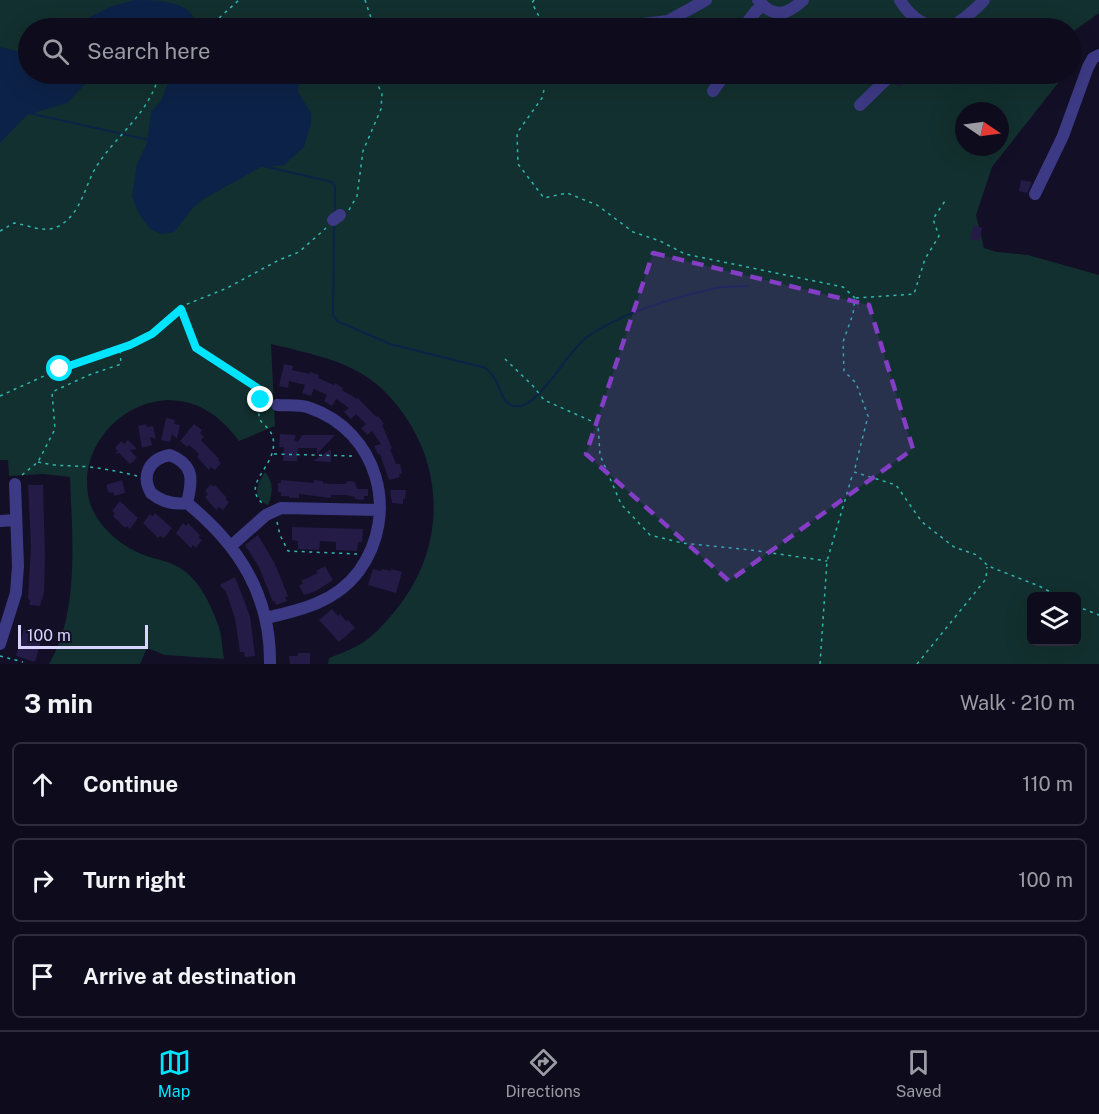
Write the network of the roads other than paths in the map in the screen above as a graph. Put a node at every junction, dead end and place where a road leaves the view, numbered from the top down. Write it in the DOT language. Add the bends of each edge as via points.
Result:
graph roads {
  1 [pos="706,0"];
  2 [pos="803,0"];
  3 [pos="900,0"];
  4 [pos="984,0"];
  5 [pos="761,3"];
  6 [pos="673,18"];
  7 [pos="750,18"];
  8 [pos="911,18"];
  9 [pos="963,18"];
  10 [pos="1099,55"];
  11 [pos="718,84"];
  12 [pos="882,84"];
  13 [pos="713,91"];
  14 [pos="860,105"];
  15 [pos="1035,194"];
  16 [pos="278,405"];
  17 [pos="15,484"];
  18 [pos="187,503"];
  19 [pos="379,510"];
  20 [pos="15,520"];
  21 [pos="0,521"];
  22 [pos="231,546"];
  23 [pos="266,618"];
  24 [pos="3,629"];
  25 [pos="0,644"];
  26 [pos="270,664"];
  1 -- 6 [label="street"];
  2 -- 5 [label="street" via="786,13 772,11"];
  3 -- 8 [label="street"];
  4 -- 9 [label="street"];
  5 -- 7 [label="street"];
  10 -- 15 [label="street" via="1088,67 1063,136"];
  11 -- 13 [label="street"];
  12 -- 14 [label="street"];
  16 -- 19 [label="street" via="308,407 339,422 372,464"];
  17 -- 20 [label="street"];
  18 -- 18 [label="street" via="177,504 151,493 146,479 154,461 170,456 185,463 190,479"];
  18 -- 22 [label="street"];
  19 -- 22 [label="street" via="281,508"];
  19 -- 23 [label="street" via="368,555 342,588 323,602"];
  20 -- 21 [label="street"];
  20 -- 24 [label="street" via="16,593"];
  22 -- 23 [label="street" via="253,582"];
  23 -- 26 [label="street"];
  24 -- 25 [label="street"];
}
